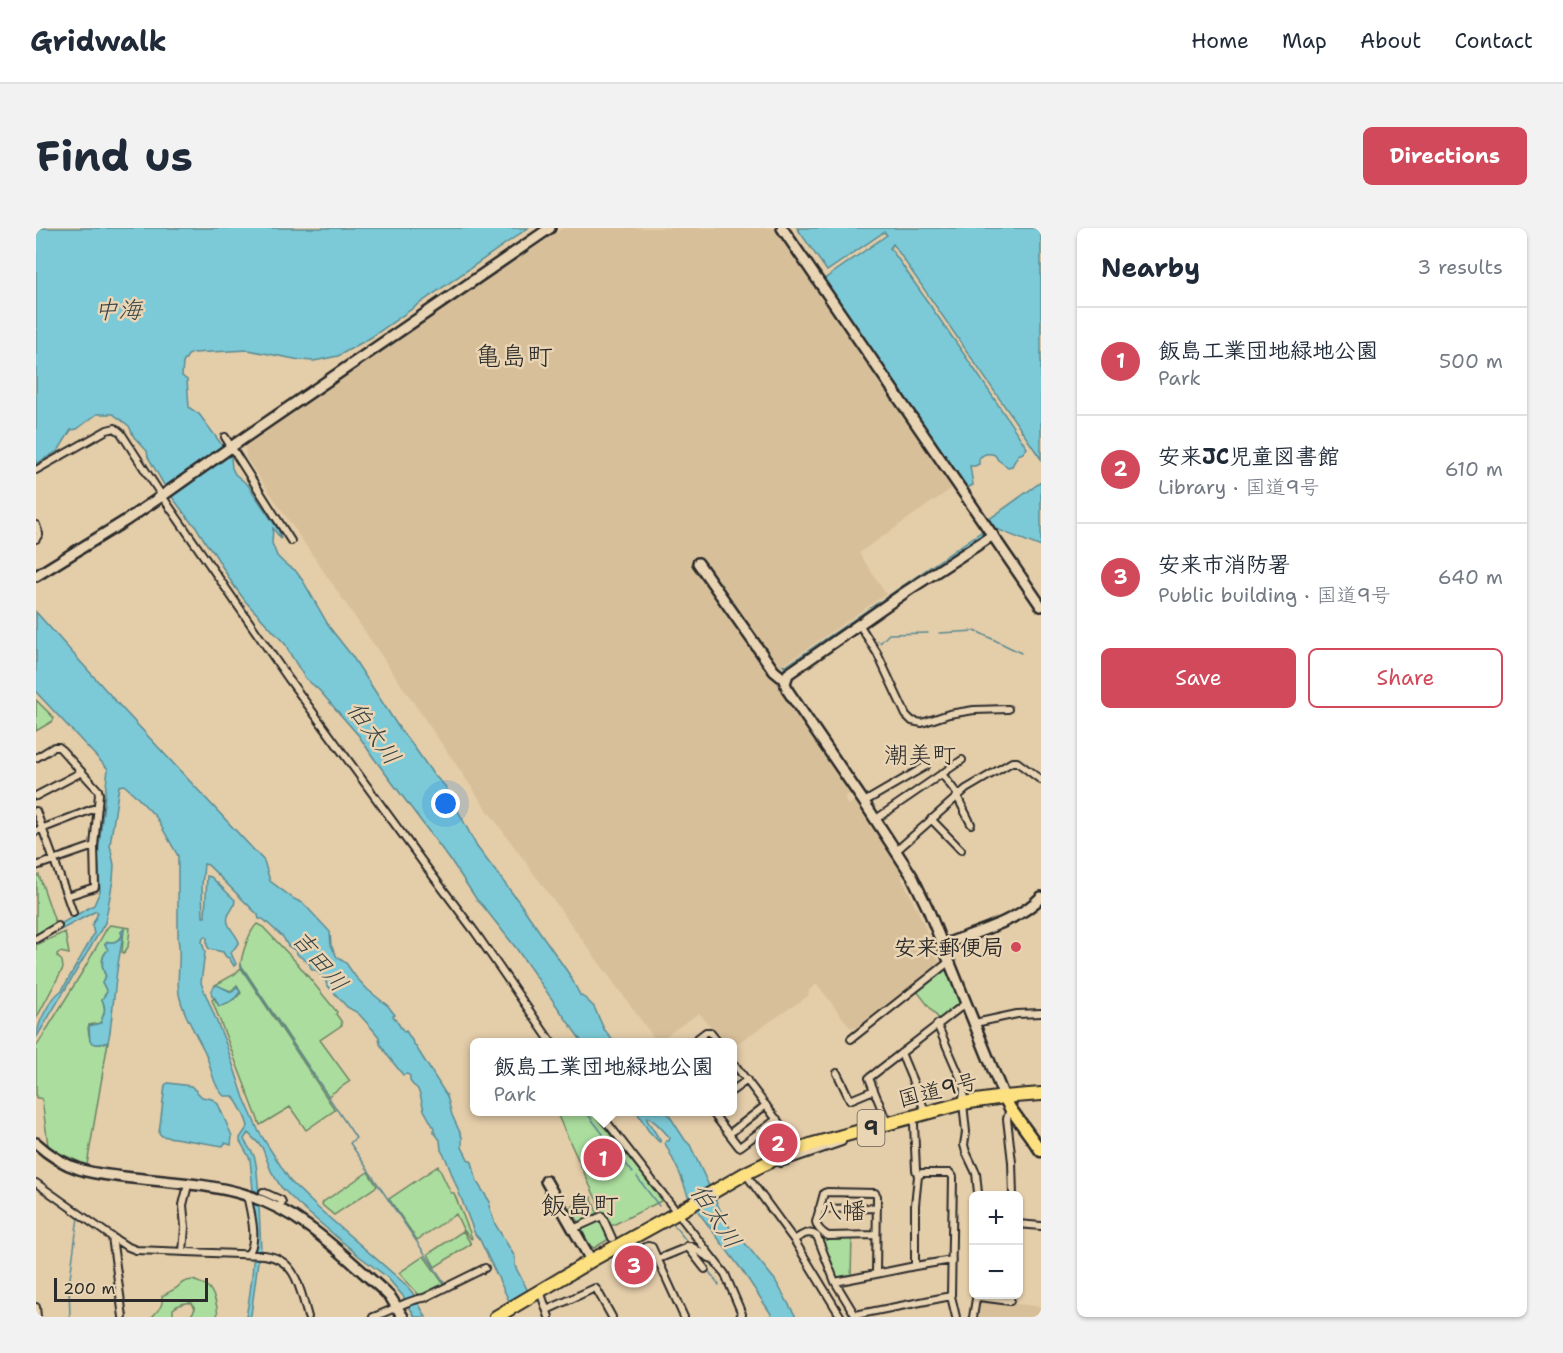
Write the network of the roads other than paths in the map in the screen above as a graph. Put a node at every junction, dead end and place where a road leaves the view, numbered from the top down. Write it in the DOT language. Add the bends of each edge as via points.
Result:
graph roads {
  1 [pos="550,228"];
  2 [pos="782,228"];
  3 [pos="225,437"];
  4 [pos="231,447"];
  5 [pos="36,470"];
  6 [pos="162,496"];
  7 [pos="36,525"];
  8 [pos="993,535"];
  9 [pos="36,539"];
  10 [pos="291,541"];
  11 [pos="698,563"];
  12 [pos="36,576"];
  13 [pos="1041,606"];
  14 [pos="859,624"];
  15 [pos="785,680"];
  16 [pos="1008,709"];
  17 [pos="36,759"];
  18 [pos="962,760"];
  19 [pos="926,766"];
  20 [pos="81,771"];
  21 [pos="942,774"];
  22 [pos="1041,780"];
  23 [pos="36,796"];
  24 [pos="957,796"];
  25 [pos="864,802"];
  26 [pos="98,807"];
  27 [pos="36,811"];
  28 [pos="879,817"];
  29 [pos="932,819"];
  30 [pos="971,824"];
  31 [pos="39,830"];
  32 [pos="94,846"];
  33 [pos="962,850"];
  34 [pos="896,851"];
  35 [pos="55,859"];
  36 [pos="36,866"];
  37 [pos="68,896"];
  38 [pos="1041,897"];
  39 [pos="73,912"];
  40 [pos="58,926"];
  41 [pos="36,939"];
  42 [pos="943,945"];
  43 [pos="950,961"];
  44 [pos="966,1003"];
  45 [pos="1041,1013"];
  46 [pos="975,1023"];
  47 [pos="938,1024"];
  48 [pos="548,1038"];
  49 [pos="698,1038"];
  50 [pos="715,1038"];
  51 [pos="851,1039"];
  52 [pos="901,1053"];
  53 [pos="737,1067"];
  54 [pos="837,1073"];
  55 [pos="747,1080"];
  56 [pos="737,1087"];
  57 [pos="874,1090"];
  58 [pos="1041,1094"];
  59 [pos="1007,1102"];
  60 [pos="963,1103"];
  61 [pos="766,1105"];
  62 [pos="926,1113"];
  63 [pos="602,1116"];
  64 [pos="715,1116"];
  65 [pos="777,1119"];
  66 [pos="887,1122"];
  67 [pos="914,1124"];
  68 [pos="729,1134"];
  69 [pos="36,1143"];
  70 [pos="795,1145"];
  71 [pos="1041,1151"];
  72 [pos="746,1175"];
  73 [pos="918,1176"];
  74 [pos="546,1181"];
  75 [pos="36,1183"];
  76 [pos="188,1185"];
  77 [pos="978,1191"];
  78 [pos="1013,1191"];
  79 [pos="255,1196"];
  80 [pos="877,1208"];
  81 [pos="819,1209"];
  82 [pos="678,1213"];
  83 [pos="1023,1224"];
  84 [pos="1041,1226"];
  85 [pos="573,1229"];
  86 [pos="876,1235"];
  87 [pos="112,1237"];
  88 [pos="612,1238"];
  89 [pos="794,1240"];
  90 [pos="687,1246"];
  91 [pos="183,1252"];
  92 [pos="619,1253"];
  93 [pos="254,1254"];
  94 [pos="658,1259"];
  95 [pos="714,1259"];
  96 [pos="591,1260"];
  97 [pos="952,1260"];
  98 [pos="915,1266"];
  99 [pos="485,1268"];
  100 [pos="705,1269"];
  101 [pos="876,1274"];
  102 [pos="835,1282"];
  103 [pos="539,1292"];
  104 [pos="951,1296"];
  105 [pos="975,1299"];
  106 [pos="994,1299"];
  107 [pos="1010,1299"];
  108 [pos="401,1305"];
  109 [pos="36,1307"];
  110 [pos="549,1309"];
  111 [pos="502,1315"];
  112 [pos="611,1315"];
  113 [pos="37,1316"];
  114 [pos="856,1316"];
  115 [pos="123,1317"];
  116 [pos="309,1317"];
  117 [pos="373,1317"];
  118 [pos="403,1317"];
  119 [pos="549,1317"];
  120 [pos="601,1317"];
  121 [pos="684,1317"];
  122 [pos="740,1317"];
  123 [pos="841,1317"];
  124 [pos="956,1317"];
  125 [pos="973,1317"];
  1 -- 4 [label="street"];
  2 -- 8 [label="street"];
  3 -- 4 [label="street"];
  4 -- 6 [label="street"];
  4 -- 10 [label="street"];
  5 -- 6 [label="street" via="115,429"];
  6 -- 12 [label="street"];
  6 -- 48 [label="street" via="288,678 476,932"];
  7 -- 9 [label="street"];
  8 -- 13 [label="street"];
  8 -- 14 [label="street"];
  11 -- 15 [label="street" via="774,671"];
  14 -- 15 [label="street"];
  14 -- 16 [label="street" via="912,721 922,723 974,710"];
  15 -- 25 [label="street" via="788,691"];
  17 -- 20 [label="street" via="57,747"];
  18 -- 21 [label="street"];
  19 -- 25 [label="street"];
  20 -- 23 [label="street"];
  20 -- 26 [label="street" via="98,790"];
  21 -- 24 [label="street"];
  21 -- 28 [label="street"];
  22 -- 24 [label="street" via="1014,761"];
  24 -- 29 [label="street"];
  24 -- 30 [label="street"];
  25 -- 34 [label="street"];
  26 -- 31 [label="street"];
  26 -- 32 [label="street"];
  27 -- 31 [label="street"];
  29 -- 33 [label="street"];
  29 -- 34 [label="street"];
  31 -- 35 [label="street"];
  32 -- 35 [label="street"];
  32 -- 37 [label="street" via="95,886"];
  34 -- 42 [label="street" via="920,892"];
  35 -- 36 [label="street"];
  35 -- 37 [label="street"];
  37 -- 39 [label="street"];
  38 -- 42 [label="street" via="1016,916"];
  40 -- 41 [label="street"];
  42 -- 43 [label="street"];
  43 -- 44 [label="street"];
  43 -- 51 [label="street"];
  44 -- 46 [label="street"];
  44 -- 47 [label="street"];
  45 -- 46 [label="street"];
  46 -- 59 [label="street"];
  47 -- 52 [label="street"];
  47 -- 60 [label="street" via="964,1086"];
  49 -- 50 [label="street" via="706,1032"];
  52 -- 57 [label="street" via="869,1078"];
  52 -- 62 [label="street"];
  53 -- 55 [label="street"];
  54 -- 57 [label="street" via="849,1100"];
  55 -- 56 [label="street"];
  55 -- 61 [label="street"];
  57 -- 66 [label="street"];
  58 -- 59 [label="highway, 国道9号 / 9"];
  59 -- 60 [label="highway, 国道9号 / 9"];
  59 -- 71 [label="main road"];
  59 -- 78 [label="street"];
  60 -- 62 [label="highway, 国道9号 / 9"];
  60 -- 77 [label="street" via="964,1145 976,1173"];
  61 -- 65 [label="street"];
  61 -- 68 [label="street"];
  62 -- 66 [label="highway, 国道9号 / 9"];
  63 -- 82 [label="street"];
  64 -- 68 [label="street"];
  65 -- 68 [label="street" via="739,1147"];
  65 -- 70 [label="street"];
  66 -- 70 [label="street"];
  66 -- 72 [label="highway, 国道9号 / 9" via="791,1152"];
  66 -- 72 [label="street" via="887,1130 798,1155"];
  67 -- 73 [label="street"];
  69 -- 76 [label="street" via="80,1170"];
  70 -- 72 [label="street" via="745,1169"];
  72 -- 82 [label="highway, 国道9号 / 9"];
  72 -- 89 [label="street"];
  73 -- 97 [label="street" via="950,1173 953,1177"];
  73 -- 98 [label="street"];
  74 -- 85 [label="street"];
  75 -- 87 [label="street"];
  76 -- 79 [label="street"];
  76 -- 91 [label="street" via="183,1205"];
  79 -- 93 [label="street" via="251,1251"];
  79 -- 108 [label="street" via="297,1218 328,1241"];
  80 -- 81 [label="street"];
  80 -- 81 [label="street" via="875,1192 827,1192"];
  80 -- 86 [label="street"];
  81 -- 86 [label="street" via="816,1224 827,1235"];
  82 -- 95 [label="street"];
  82 -- 96 [label="highway, 国道9号 / 9"];
  83 -- 84 [label="street"];
  85 -- 88 [label="street" via="602,1216"];
  85 -- 96 [label="street"];
  86 -- 101 [label="street"];
  87 -- 91 [label="street" via="136,1250"];
  87 -- 115 [label="street"];
  89 -- 102 [label="street" via="805,1233 817,1236"];
  89 -- 123 [label="street"];
  90 -- 94 [label="street"];
  90 -- 95 [label="street"];
  90 -- 100 [label="street"];
  91 -- 93 [label="street"];
  92 -- 94 [label="street" via="623,1259 649,1246"];
  93 -- 116 [label="street" via="274,1257 290,1268"];
  94 -- 121 [label="street"];
  95 -- 122 [label="street" via="725,1274"];
  96 -- 103 [label="highway, 国道9号 / 9"];
  97 -- 98 [label="street"];
  97 -- 104 [label="street"];
  98 -- 101 [label="street"];
  99 -- 108 [label="street"];
  101 -- 102 [label="street"];
  102 -- 114 [label="street"];
  103 -- 111 [label="highway, 国道9号 / 9"];
  103 -- 119 [label="street"];
  104 -- 114 [label="street"];
  104 -- 124 [label="street"];
  105 -- 125 [label="street"];
  106 -- 107 [label="street"];
  108 -- 117 [label="street"];
  108 -- 118 [label="street"];
  109 -- 113 [label="street"];
  110 -- 112 [label="street" via="595,1288"];
  112 -- 120 [label="street"];
}
